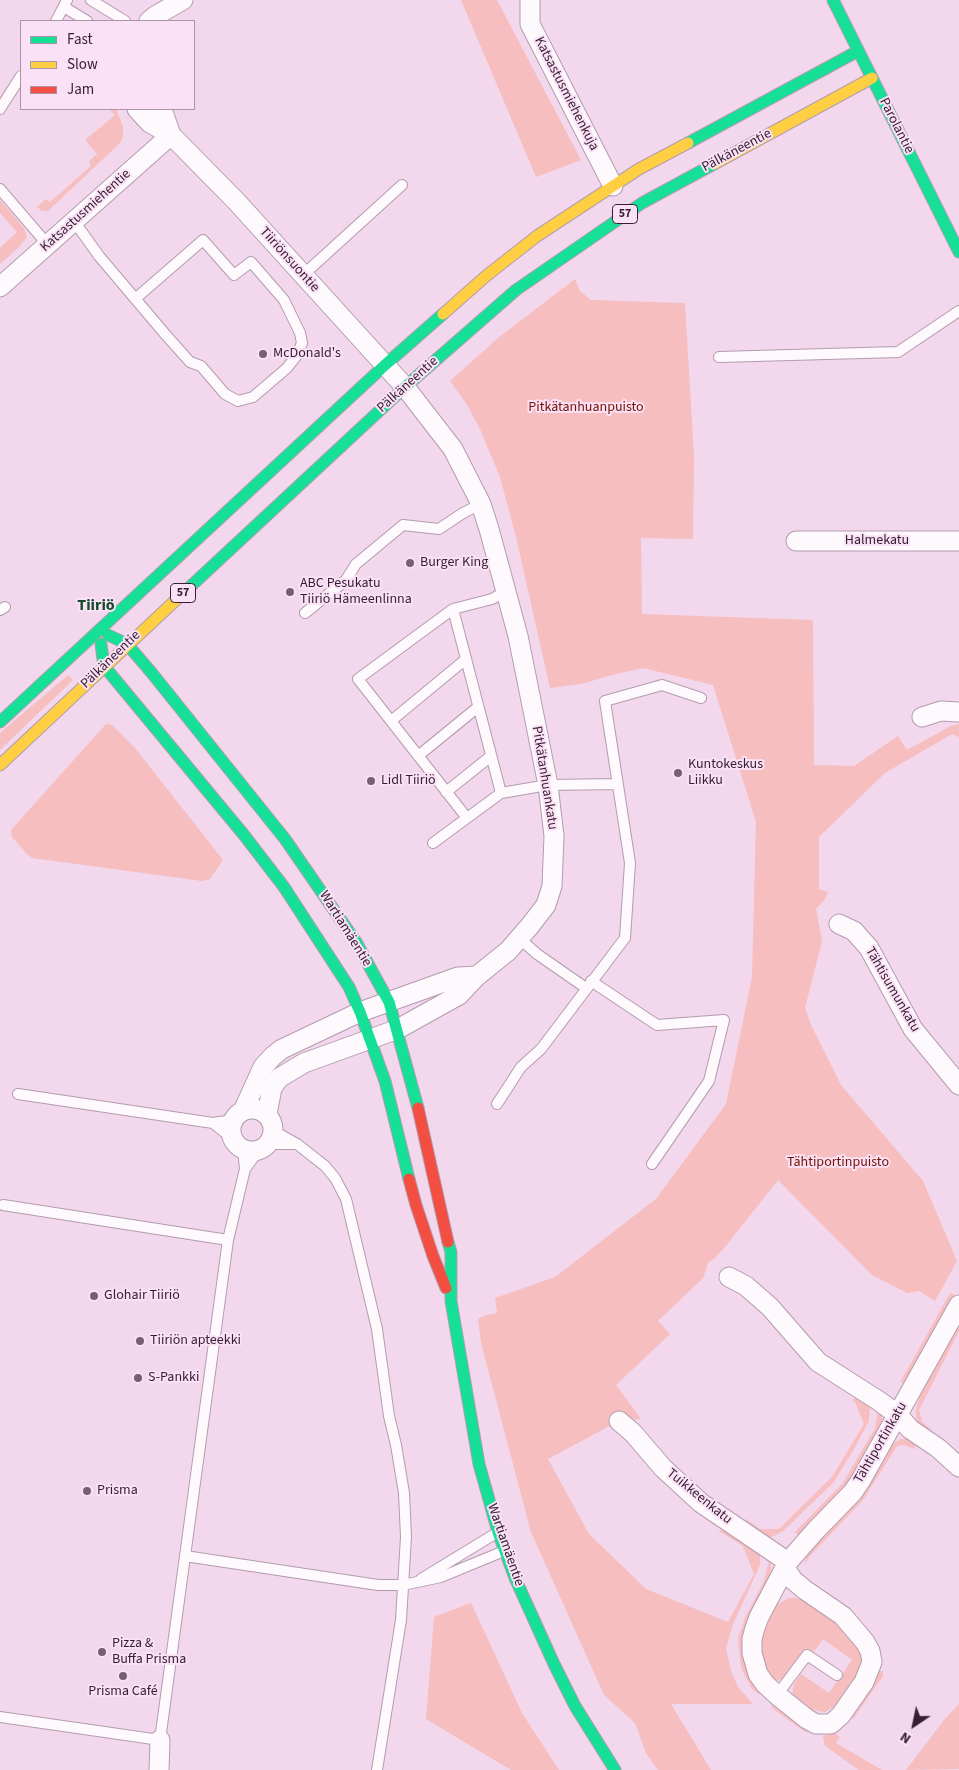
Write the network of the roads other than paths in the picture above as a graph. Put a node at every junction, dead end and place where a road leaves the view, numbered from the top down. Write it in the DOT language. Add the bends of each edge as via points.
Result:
graph roads {
  1 [pos="91,0"];
  2 [pos="183,0"];
  3 [pos="530,0"];
  4 [pos="833,0"];
  5 [pos="65,3"];
  6 [pos="56,20"];
  7 [pos="86,20"];
  8 [pos="123,20"];
  9 [pos="150,20"];
  10 [pos="170,20"];
  11 [pos="858,51"];
  12 [pos="20,78"];
  13 [pos="872,78"];
  14 [pos="0,109"];
  15 [pos="138,110"];
  16 [pos="162,110"];
  17 [pos="171,135"];
  18 [pos="402,186"];
  19 [pos="613,186"];
  20 [pos="0,189"];
  21 [pos="74,221"];
  22 [pos="48,245"];
  23 [pos="959,252"];
  24 [pos="303,275"];
  25 [pos="0,287"];
  26 [pos="135,299"];
  27 [pos="959,310"];
  28 [pos="719,357"];
  29 [pos="385,365"];
  30 [pos="405,387"];
  31 [pos="481,504"];
  32 [pos="959,541"];
  33 [pos="796,542"];
  34 [pos="506,591"];
  35 [pos="453,609"];
  36 [pos="305,614"];
  37 [pos="98,630"];
  38 [pos="127,644"];
  39 [pos="466,659"];
  40 [pos="104,666"];
  41 [pos="700,698"];
  42 [pos="478,707"];
  43 [pos="959,712"];
  44 [pos="922,717"];
  45 [pos="391,721"];
  46 [pos="0,722"];
  47 [pos="418,756"];
  48 [pos="491,756"];
  49 [pos="0,765"];
  50 [pos="617,784"];
  51 [pos="548,785"];
  52 [pos="446,792"];
  53 [pos="501,793"];
  54 [pos="467,818"];
  55 [pos="434,843"];
  56 [pos="839,924"];
  57 [pos="519,938"];
  58 [pos="477,976"];
  59 [pos="589,985"];
  60 [pos="389,1002"];
  61 [pos="360,1012"];
  62 [pos="398,1029"];
  63 [pos="370,1040"];
  64 [pos="959,1085"];
  65 [pos="18,1094"];
  66 [pos="497,1104"];
  67 [pos="213,1123"];
  68 [pos="252,1132"];
  69 [pos="652,1164"];
  70 [pos="245,1170"];
  71 [pos="3,1205"];
  72 [pos="228,1240"];
  73 [pos="729,1277"];
  74 [pos="452,1301"];
  75 [pos="959,1305"];
  76 [pos="898,1415"];
  77 [pos="619,1421"];
  78 [pos="959,1468"];
  79 [pos="498,1532"];
  80 [pos="505,1550"];
  81 [pos="185,1556"];
  82 [pos="786,1565"];
  83 [pos="416,1582"];
  84 [pos="403,1584"];
  85 [pos="837,1675"];
  86 [pos="777,1696"];
  87 [pos="0,1716"];
  88 [pos="160,1740"];
  89 [pos="159,1770"];
  90 [pos="378,1770"];
  91 [pos="615,1770"];
  1 -- 8 [label="lane"];
  2 -- 9 [label="street"];
  2 -- 10 [label="street"];
  3 -- 19 [label="street, Katsastusmiehenkuja" via="530,24"];
  4 -- 11 [label="main road, Parolantie"];
  5 -- 6 [label="lane"];
  5 -- 7 [label="lane"];
  11 -- 13 [label="main road, Parolantie"];
  11 -- 19 [label="main road, 57"];
  12 -- 14 [label="lane"];
  13 -- 23 [label="main road, Parolantie"];
  13 -- 30 [label="main road, Pälkäneentie / 57" via="706,167 601,230 516,290"];
  15 -- 17 [label="street"];
  16 -- 17 [label="street"];
  17 -- 21 [label="street, Katsastusmiehentie"];
  17 -- 24 [label="street, Tiiriönsuontie"];
  18 -- 24 [label="lane"];
  19 -- 29 [label="main road, 57" via="537,236 493,270"];
  20 -- 22 [label="lane"];
  21 -- 22 [label="street, Katsastusmiehentie"];
  21 -- 26 [label="lane"];
  22 -- 25 [label="street, Katsastusmiehentie"];
  24 -- 29 [label="street, Tiiriönsuontie"];
  26 -- 26 [label="lane" via="203,240 234,275 250,262 284,300 302,343 287,368 253,397 238,401 225,394 201,366 190,362"];
  27 -- 28 [label="lane" via="898,352"];
  29 -- 30 [label="street, Tiiriönsuontie"];
  29 -- 37 [label="main road, 57"];
  30 -- 31 [label="street, Pitkätanhuankatu" via="453,449"];
  30 -- 38 [label="main road, Pälkäneentie / 57"];
  31 -- 34 [label="street, Pitkätanhuankatu"];
  31 -- 36 [label="lane" via="439,529 403,525 356,564 346,580"];
  32 -- 33 [label="street, Halmekatu"];
  34 -- 35 [label="lane" via="492,599"];
  34 -- 51 [label="street, Pitkätanhuankatu"];
  35 -- 39 [label="lane"];
  35 -- 45 [label="lane" via="358,679"];
  37 -- 38 [label="main road, Wartiamäentie"];
  37 -- 40 [label="main road"];
  37 -- 46 [label="main road, 57"];
  38 -- 40 [label="main road, Pälkäneentie / 57"];
  38 -- 60 [label="main road, Wartiamäentie" via="285,839 356,942"];
  39 -- 42 [label="lane"];
  39 -- 45 [label="lane"];
  40 -- 49 [label="main road, Pälkäneentie / 57"];
  40 -- 61 [label="main road, Wartiamäentie" via="284,887 349,987"];
  41 -- 50 [label="lane" via="662,686 605,701"];
  42 -- 47 [label="lane"];
  42 -- 48 [label="lane"];
  43 -- 44 [label="street" via="941,711"];
  45 -- 47 [label="lane"];
  47 -- 52 [label="lane"];
  48 -- 52 [label="lane"];
  48 -- 53 [label="lane"];
  50 -- 51 [label="lane"];
  50 -- 59 [label="lane" via="630,863 625,938"];
  51 -- 53 [label="lane"];
  51 -- 57 [label="street, Pitkätanhuankatu" via="554,836 552,886 546,905"];
  52 -- 54 [label="lane"];
  53 -- 54 [label="lane"];
  54 -- 55 [label="lane"];
  56 -- 64 [label="street, Tähtisumunkatu" via="854,931 869,948 913,1029"];
  57 -- 58 [label="street, Pitkätanhuankatu"];
  57 -- 59 [label="lane" via="537,954"];
  58 -- 60 [label="street" via="458,977"];
  58 -- 62 [label="street, Pitkätanhuankatu" via="459,995"];
  59 -- 66 [label="lane" via="541,1049 521,1068"];
  59 -- 69 [label="lane" via="657,1026 724,1020 709,1081"];
  60 -- 61 [label="street"];
  60 -- 62 [label="main road, Wartiamäentie"];
  61 -- 63 [label="main road, Wartiamäentie"];
  61 -- 68 [label="street" via="296,1041 273,1056 263,1068"];
  62 -- 63 [label="street, Pitkätanhuankatu"];
  62 -- 74 [label="main road, Wartiamäentie" via="451,1252"];
  63 -- 68 [label="street, Pitkätanhuankatu" via="304,1063 279,1078"];
  63 -- 74 [label="main road, Wartiamäentie" via="385,1081 416,1204"];
  65 -- 67 [label="lane"];
  67 -- 68 [label="lane"];
  67 -- 68 [label="lane"];
  68 -- 70 [label="lane"];
  68 -- 70 [label="lane"];
  68 -- 84 [label="lane" via="297,1144 335,1178 346,1199 375,1320 404,1493"];
  70 -- 72 [label="lane"];
  71 -- 72 [label="lane"];
  72 -- 81 [label="lane"];
  73 -- 76 [label="street" via="746,1286 770,1307 818,1362"];
  74 -- 79 [label="main road, Wartiamäentie" via="480,1464"];
  75 -- 76 [label="street, Tähtiportinkatu"];
  76 -- 78 [label="street" via="910,1429 938,1448"];
  76 -- 82 [label="street, Tähtiportinkatu" via="853,1492"];
  77 -- 82 [label="street, Tuikkeenkatu" via="662,1468 701,1503"];
  79 -- 80 [label="main road, Wartiamäentie"];
  79 -- 83 [label="lane"];
  80 -- 83 [label="lane" via="441,1578"];
  80 -- 91 [label="main road, Wartiamäentie" via="575,1706"];
  81 -- 84 [label="lane" via="378,1585"];
  81 -- 88 [label="lane"];
  82 -- 86 [label="street, Tähtiportinkatu" via="759,1617 751,1646 758,1674"];
  82 -- 86 [label="street, Tähtiportinkatu" via="793,1580 844,1616 855,1628 870,1652 872,1662 864,1682 831,1724 816,1724"];
  83 -- 84 [label="lane"];
  84 -- 90 [label="lane" via="401,1620"];
  85 -- 86 [label="lane" via="807,1655"];
  87 -- 88 [label="lane"];
  88 -- 89 [label="street"];
}
